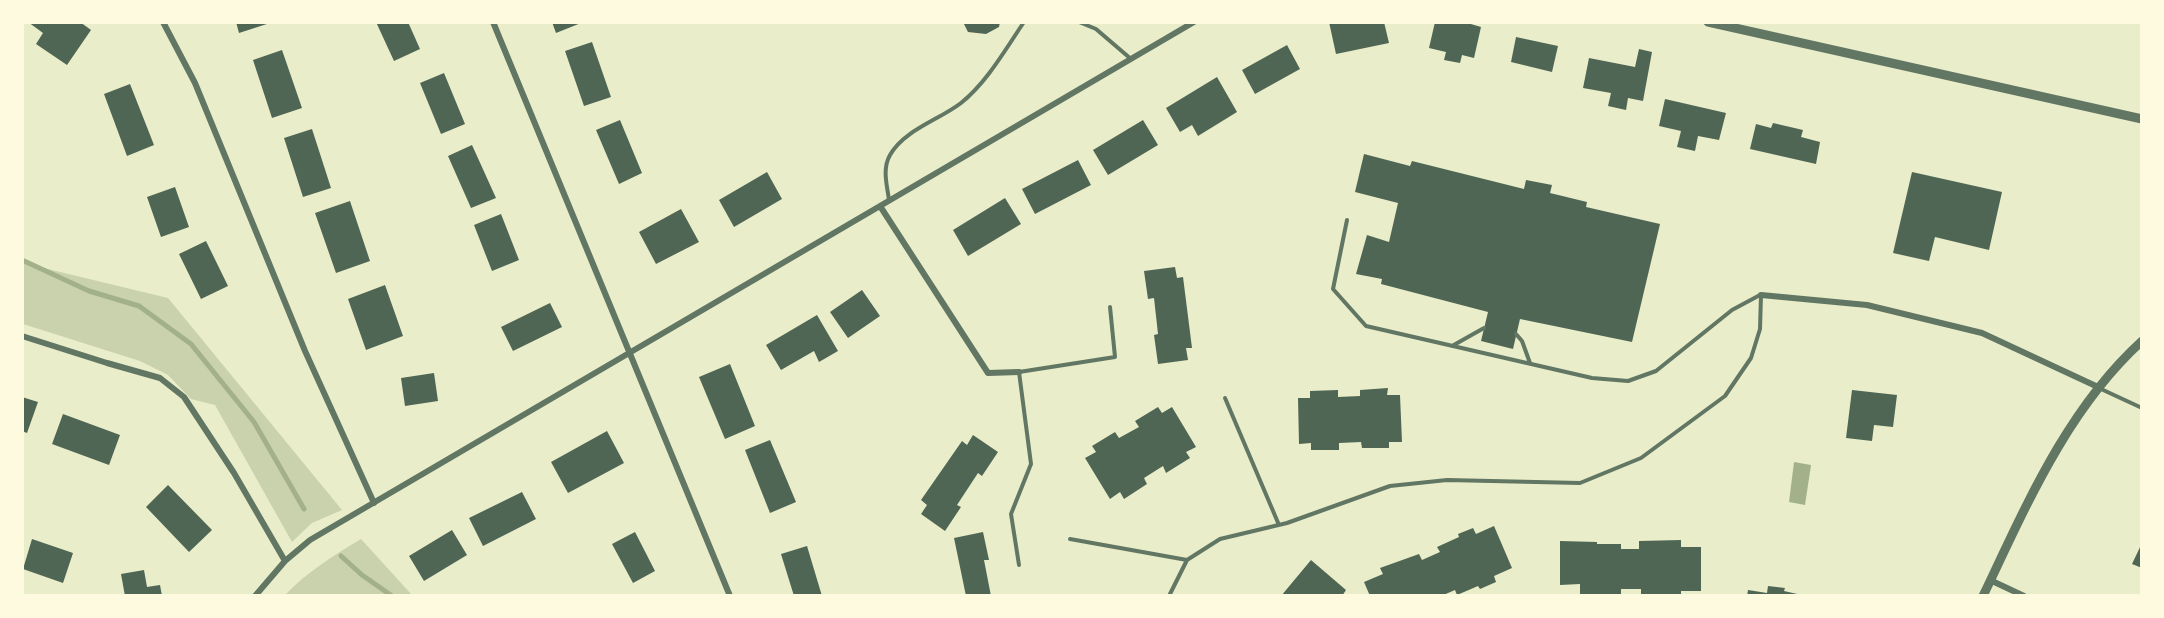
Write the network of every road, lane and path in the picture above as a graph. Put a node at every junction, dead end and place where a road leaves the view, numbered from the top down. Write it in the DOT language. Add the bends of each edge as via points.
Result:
graph roads {
  1 [pos="162,22"];
  2 [pos="493,22"];
  3 [pos="1024,22"];
  4 [pos="1079,22"];
  5 [pos="1194,22"];
  6 [pos="1708,22"];
  7 [pos="1132,59"];
  8 [pos="2142,119"];
  9 [pos="889,200"];
  10 [pos="880,206"];
  11 [pos="1347,220"];
  12 [pos="1761,295"];
  13 [pos="1110,307"];
  14 [pos="1484,328"];
  15 [pos="1516,334"];
  16 [pos="22,336"];
  17 [pos="2142,341"];
  18 [pos="1452,346"];
  19 [pos="629,353"];
  20 [pos="1530,364"];
  21 [pos="1019,372"];
  22 [pos="2098,387"];
  23 [pos="1225,398"];
  24 [pos="2142,408"];
  25 [pos="374,503"];
  26 [pos="1279,525"];
  27 [pos="1070,539"];
  28 [pos="1187,560"];
  29 [pos="285,561"];
  30 [pos="1019,565"];
  31 [pos="1990,580"];
  32 [pos="255,596"];
  33 [pos="729,596"];
  34 [pos="1169,596"];
  35 [pos="1983,596"];
  36 [pos="2024,596"];
  1 -- 25 [label="street" via="195,83 305,351"];
  2 -- 19 [label="street"];
  3 -- 9 [label="lane" via="983,81 961,103 905,139 890,155 885,171"];
  4 -- 7 [label="lane" via="1096,29"];
  5 -- 7 [label="street"];
  6 -- 8 [label="street"];
  7 -- 9 [label="street"];
  9 -- 10 [label="street"];
  10 -- 19 [label="street"];
  10 -- 21 [label="street" via="988,373"];
  11 -- 18 [label="lane" via="1334,289 1366,326"];
  12 -- 20 [label="lane" via="1732,310 1656,371 1628,381 1592,378"];
  12 -- 22 [label="street" via="1867,305 1982,333"];
  12 -- 26 [label="lane" via="1760,329 1751,358 1725,396 1641,458 1580,483 1447,480 1390,486"];
  13 -- 21 [label="lane" via="1115,357"];
  14 -- 18 [label="lane"];
  15 -- 20 [label="lane"];
  16 -- 29 [label="street" via="160,378 184,397"];
  17 -- 22 [label="street"];
  18 -- 20 [label="lane"];
  19 -- 25 [label="street"];
  19 -- 33 [label="street"];
  21 -- 30 [label="lane" via="1031,464 1011,514"];
  22 -- 24 [label="lane"];
  22 -- 31 [label="street" via="2044,471"];
  23 -- 26 [label="lane"];
  25 -- 29 [label="street" via="310,540"];
  26 -- 28 [label="lane" via="1220,539"];
  27 -- 28 [label="lane"];
  28 -- 34 [label="lane"];
  29 -- 32 [label="street"];
  31 -- 35 [label="street"];
  31 -- 36 [label="street"];
}
